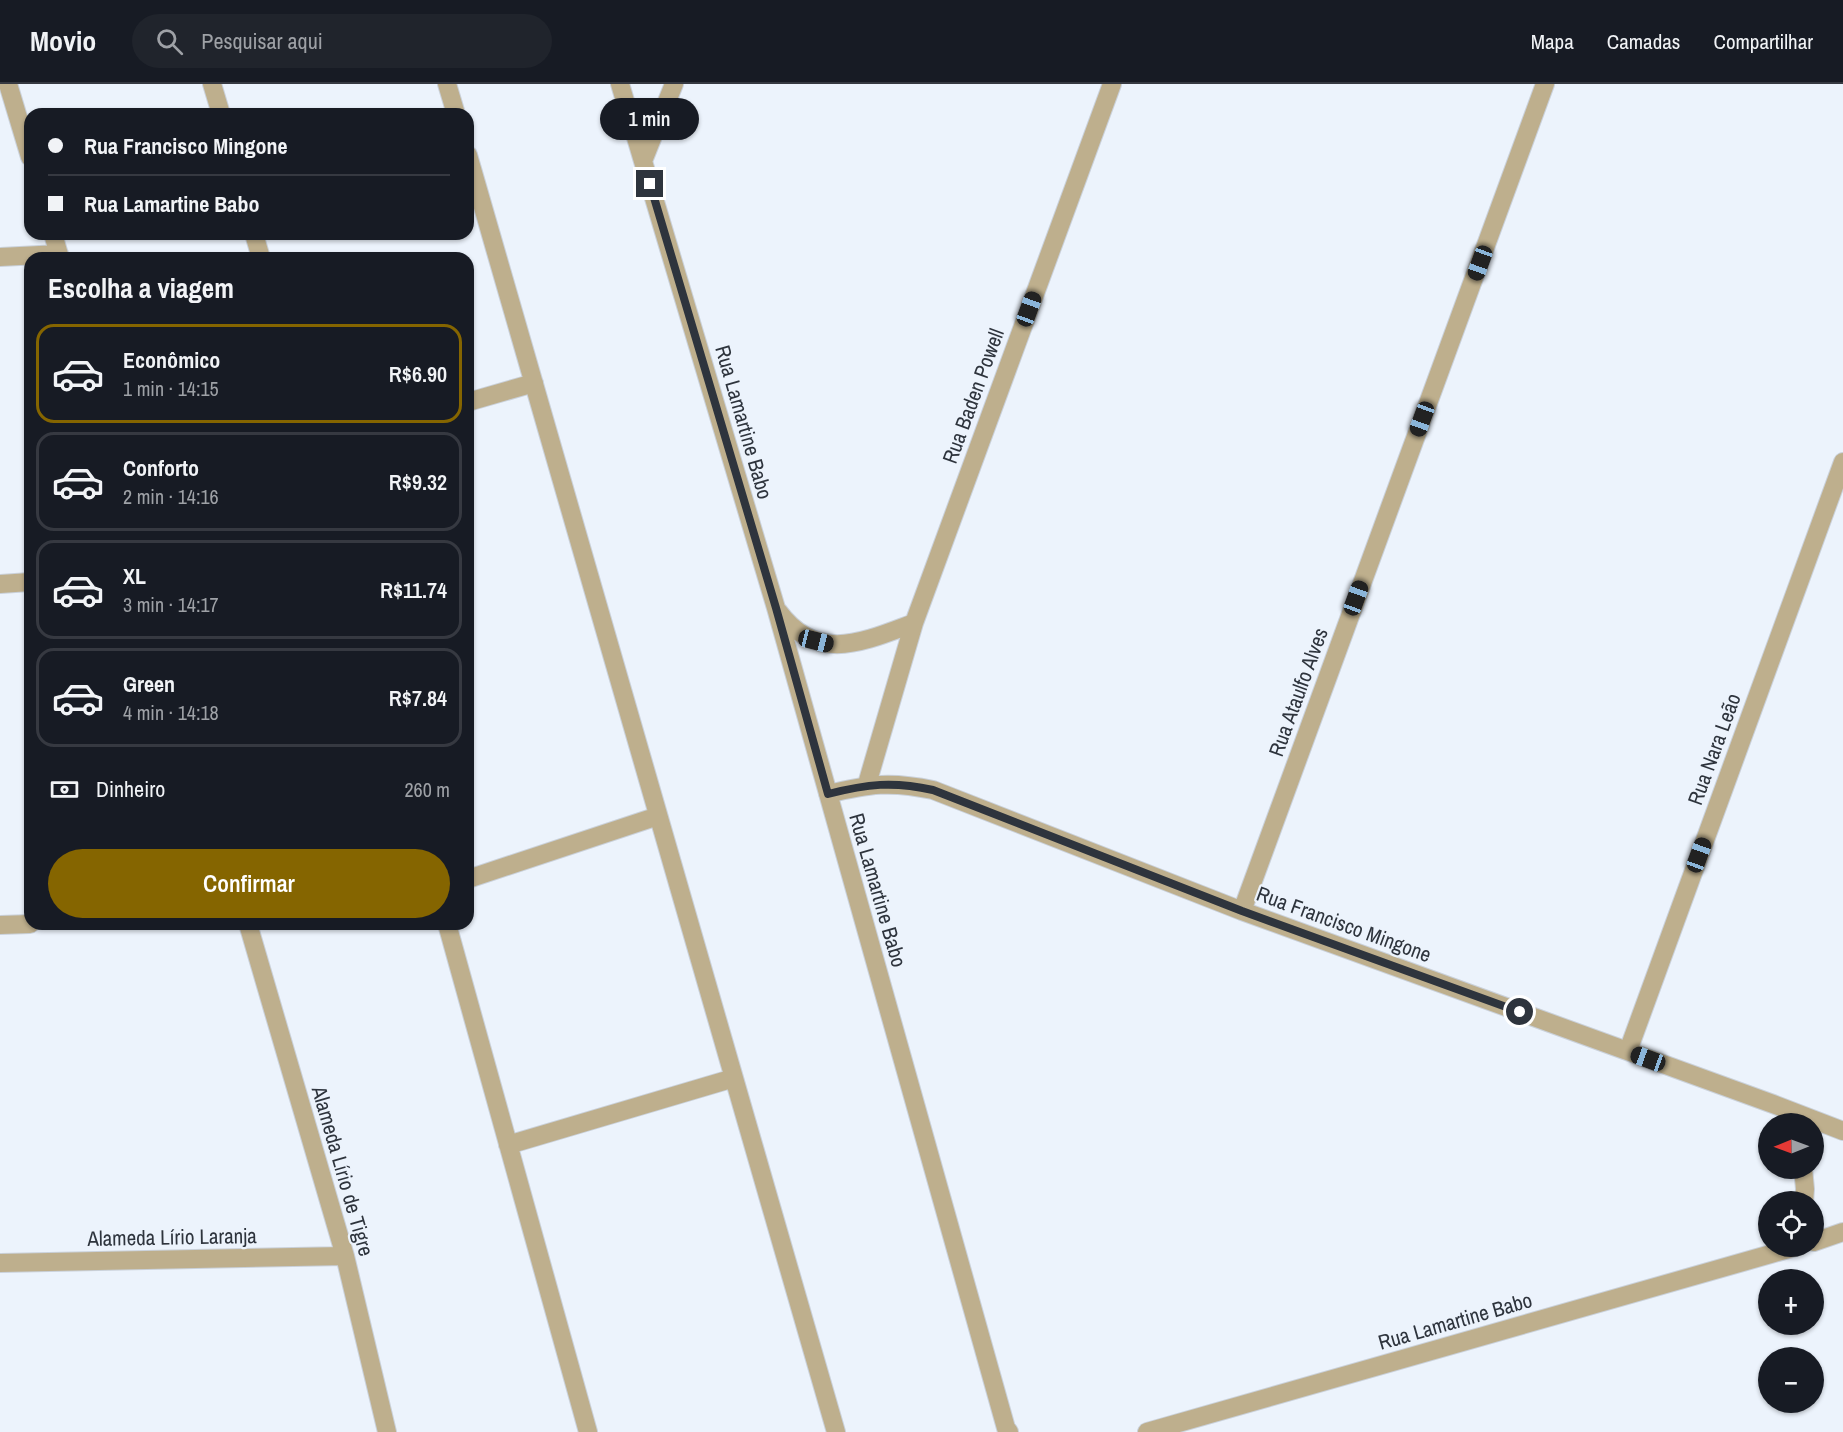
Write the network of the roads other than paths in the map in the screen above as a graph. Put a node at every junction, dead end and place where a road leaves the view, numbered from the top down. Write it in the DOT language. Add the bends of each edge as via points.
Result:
graph roads {
  1 [pos="8,84"];
  2 [pos="212,84"];
  3 [pos="447,84"];
  4 [pos="620,84"];
  5 [pos="674,84"];
  6 [pos="1112,84"];
  7 [pos="1545,84"];
  8 [pos="219,108"];
  9 [pos="454,108"];
  10 [pos="24,137"];
  11 [pos="644,161"];
  12 [pos="474,176"];
  13 [pos="0,257"];
  14 [pos="24,257"];
  15 [pos="534,383"];
  16 [pos="474,400"];
  17 [pos="1843,462"];
  18 [pos="24,582"];
  19 [pos="0,584"];
  20 [pos="776,608"];
  21 [pos="914,623"];
  22 [pos="867,784"];
  23 [pos="828,794"];
  24 [pos="658,816"];
  25 [pos="474,877"];
  26 [pos="1242,911"];
  27 [pos="24,924"];
  28 [pos="0,925"];
  29 [pos="250,930"];
  30 [pos="449,930"];
  31 [pos="1628,1051"];
  32 [pos="734,1078"];
  33 [pos="1773,1104"];
  34 [pos="1778,1113"];
  35 [pos="1843,1131"];
  36 [pos="508,1145"];
  37 [pos="1843,1232"];
  38 [pos="1824,1239"];
  39 [pos="345,1256"];
  40 [pos="1758,1256"];
  41 [pos="0,1263"];
  42 [pos="387,1432"];
  43 [pos="588,1432"];
  44 [pos="836,1432"];
  45 [pos="1009,1432"];
  46 [pos="1147,1432"];
  1 -- 10 [label="street"];
  2 -- 8 [label="street"];
  3 -- 9 [label="street"];
  4 -- 11 [label="street, Rua Lamartine Babo"];
  5 -- 11 [label="street"];
  6 -- 21 [label="street, Rua Baden Powell"];
  7 -- 26 [label="street, Rua Ataulfo Alves"];
  11 -- 20 [label="street, Rua Lamartine Babo"];
  12 -- 15 [label="street"];
  13 -- 14 [label="street"];
  15 -- 16 [label="street"];
  15 -- 24 [label="street"];
  17 -- 31 [label="street, Rua Nara Leão"];
  18 -- 19 [label="street"];
  20 -- 21 [label="street" via="800,633 832,645 864,641"];
  20 -- 23 [label="street, Rua Lamartine Babo"];
  21 -- 22 [label="street, Rua Baden Powell"];
  22 -- 23 [label="street, Rua Francisco Mingone"];
  22 -- 26 [label="street, Rua Francisco Mingone" via="907,784 933,790"];
  23 -- 45 [label="street, Rua Lamartine Babo"];
  24 -- 25 [label="street"];
  24 -- 32 [label="street"];
  26 -- 31 [label="street, Rua Francisco Mingone"];
  27 -- 28 [label="street"];
  29 -- 39 [label="street, Alameda Lírio de Tigre"];
  30 -- 36 [label="street"];
  31 -- 33 [label="street, Rua Francisco Mingone"];
  32 -- 36 [label="street"];
  32 -- 44 [label="street"];
  33 -- 34 [label="street"];
  33 -- 35 [label="street, Rua Francisco Mingone"];
  36 -- 43 [label="street"];
  37 -- 38 [label="street"];
  39 -- 41 [label="street, Alameda Lírio Laranja"];
  39 -- 42 [label="street, Alameda Lírio de Tigre"];
  40 -- 46 [label="street, Rua Lamartine Babo"];
}
